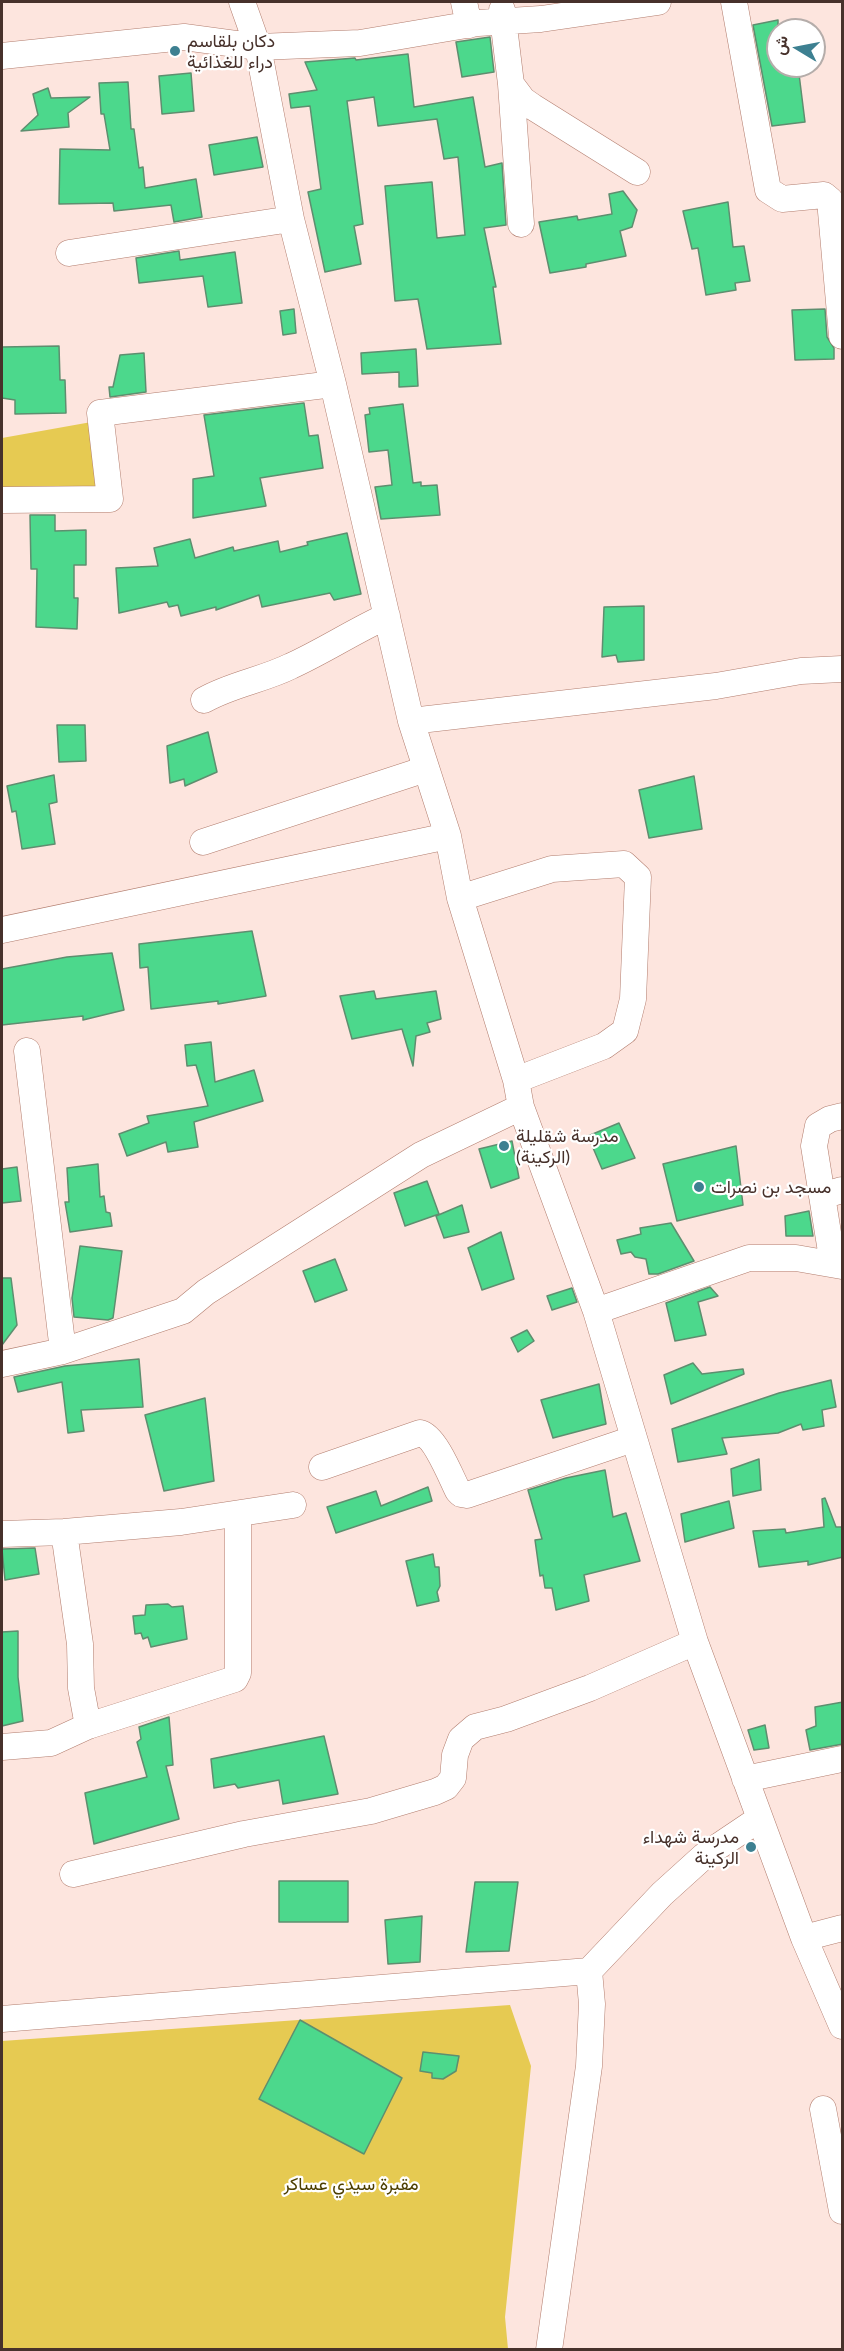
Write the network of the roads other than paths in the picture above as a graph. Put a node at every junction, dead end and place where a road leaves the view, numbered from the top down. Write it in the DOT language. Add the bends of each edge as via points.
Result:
graph roads {
  1 [pos="242,2"];
  2 [pos="658,2"];
  3 [pos="734,2"];
  4 [pos="490,14"];
  5 [pos="258,47"];
  6 [pos="2,56"];
  7 [pos="511,84"];
  8 [pos="637,172"];
  9 [pos="291,219"];
  10 [pos="521,224"];
  11 [pos="69,253"];
  12 [pos="840,288"];
  13 [pos="843,336"];
  14 [pos="333,384"];
  15 [pos="2,500"];
  16 [pos="387,616"];
  17 [pos="843,669"];
  18 [pos="204,700"];
  19 [pos="411,721"];
  20 [pos="426,769"];
  21 [pos="448,836"];
  22 [pos="203,842"];
  23 [pos="460,898"];
  24 [pos="2,930"];
  25 [pos="27,1051"];
  26 [pos="516,1080"];
  27 [pos="522,1107"];
  28 [pos="843,1116"];
  29 [pos="832,1193"];
  30 [pos="838,1265"];
  31 [pos="596,1311"];
  32 [pos="63,1351"];
  33 [pos="2,1364"];
  34 [pos="633,1439"];
  35 [pos="322,1467"];
  36 [pos="293,1505"];
  37 [pos="238,1514"];
  38 [pos="64,1532"];
  39 [pos="2,1534"];
  40 [pos="695,1642"];
  41 [pos="88,1726"];
  42 [pos="2,1747"];
  43 [pos="843,1759"];
  44 [pos="744,1779"];
  45 [pos="759,1819"];
  46 [pos="73,1874"];
  47 [pos="843,1928"];
  48 [pos="804,1938"];
  49 [pos="589,1971"];
  50 [pos="2,2019"];
  51 [pos="843,2026"];
  52 [pos="823,2109"];
  53 [pos="838,2162"];
  54 [pos="843,2211"];
  55 [pos="549,2349"];
  1 -- 5 [label="street"];
  2 -- 4 [label="street"];
  3 -- 12 [label="street" via="768,190 782,199 824,195 829,198"];
  4 -- 5 [label="street" via="360,43"];
  4 -- 7 [label="street"];
  5 -- 6 [label="street" via="184,37"];
  5 -- 9 [label="street"];
  7 -- 8 [label="street" via="533,107"];
  7 -- 10 [label="street"];
  9 -- 11 [label="street"];
  9 -- 14 [label="street"];
  12 -- 13 [label="street"];
  14 -- 15 [label="street" via="100,413 110,499"];
  14 -- 16 [label="street"];
  16 -- 18 [label="street" via="292,666"];
  16 -- 19 [label="street"];
  17 -- 19 [label="street" via="801,671 716,686"];
  19 -- 20 [label="street"];
  20 -- 21 [label="street"];
  20 -- 22 [label="street"];
  21 -- 23 [label="street"];
  21 -- 24 [label="street"];
  23 -- 26 [label="street"];
  23 -- 26 [label="street" via="552,869 624,864 639,877 633,999 625,1031 604,1046"];
  25 -- 32 [label="street"];
  26 -- 27 [label="street"];
  27 -- 31 [label="street"];
  27 -- 32 [label="street" via="421,1155 206,1292 183,1311"];
  28 -- 29 [label="street" via="818,1126 814,1146"];
  29 -- 30 [label="street"];
  30 -- 31 [label="street" via="796,1258 749,1258"];
  31 -- 34 [label="street"];
  32 -- 33 [label="street"];
  34 -- 35 [label="street" via="467,1495 458,1491 433,1443 420,1433"];
  34 -- 40 [label="street"];
  36 -- 37 [label="street"];
  37 -- 38 [label="street"];
  37 -- 41 [label="street" via="237,1676"];
  38 -- 39 [label="street"];
  38 -- 41 [label="street"];
  40 -- 44 [label="street"];
  40 -- 46 [label="street" via="590,1688 475,1727 461,1739 453,1778 435,1792 371,1811 244,1834"];
  41 -- 42 [label="street" via="51,1743"];
  43 -- 44 [label="street"];
  44 -- 45 [label="street"];
  45 -- 48 [label="street"];
  45 -- 49 [label="street" via="704,1856"];
  47 -- 48 [label="street"];
  48 -- 51 [label="street"];
  49 -- 50 [label="street"];
  49 -- 55 [label="street" via="589,2066"];
  52 -- 53 [label="street"];
  53 -- 54 [label="street"];
}
